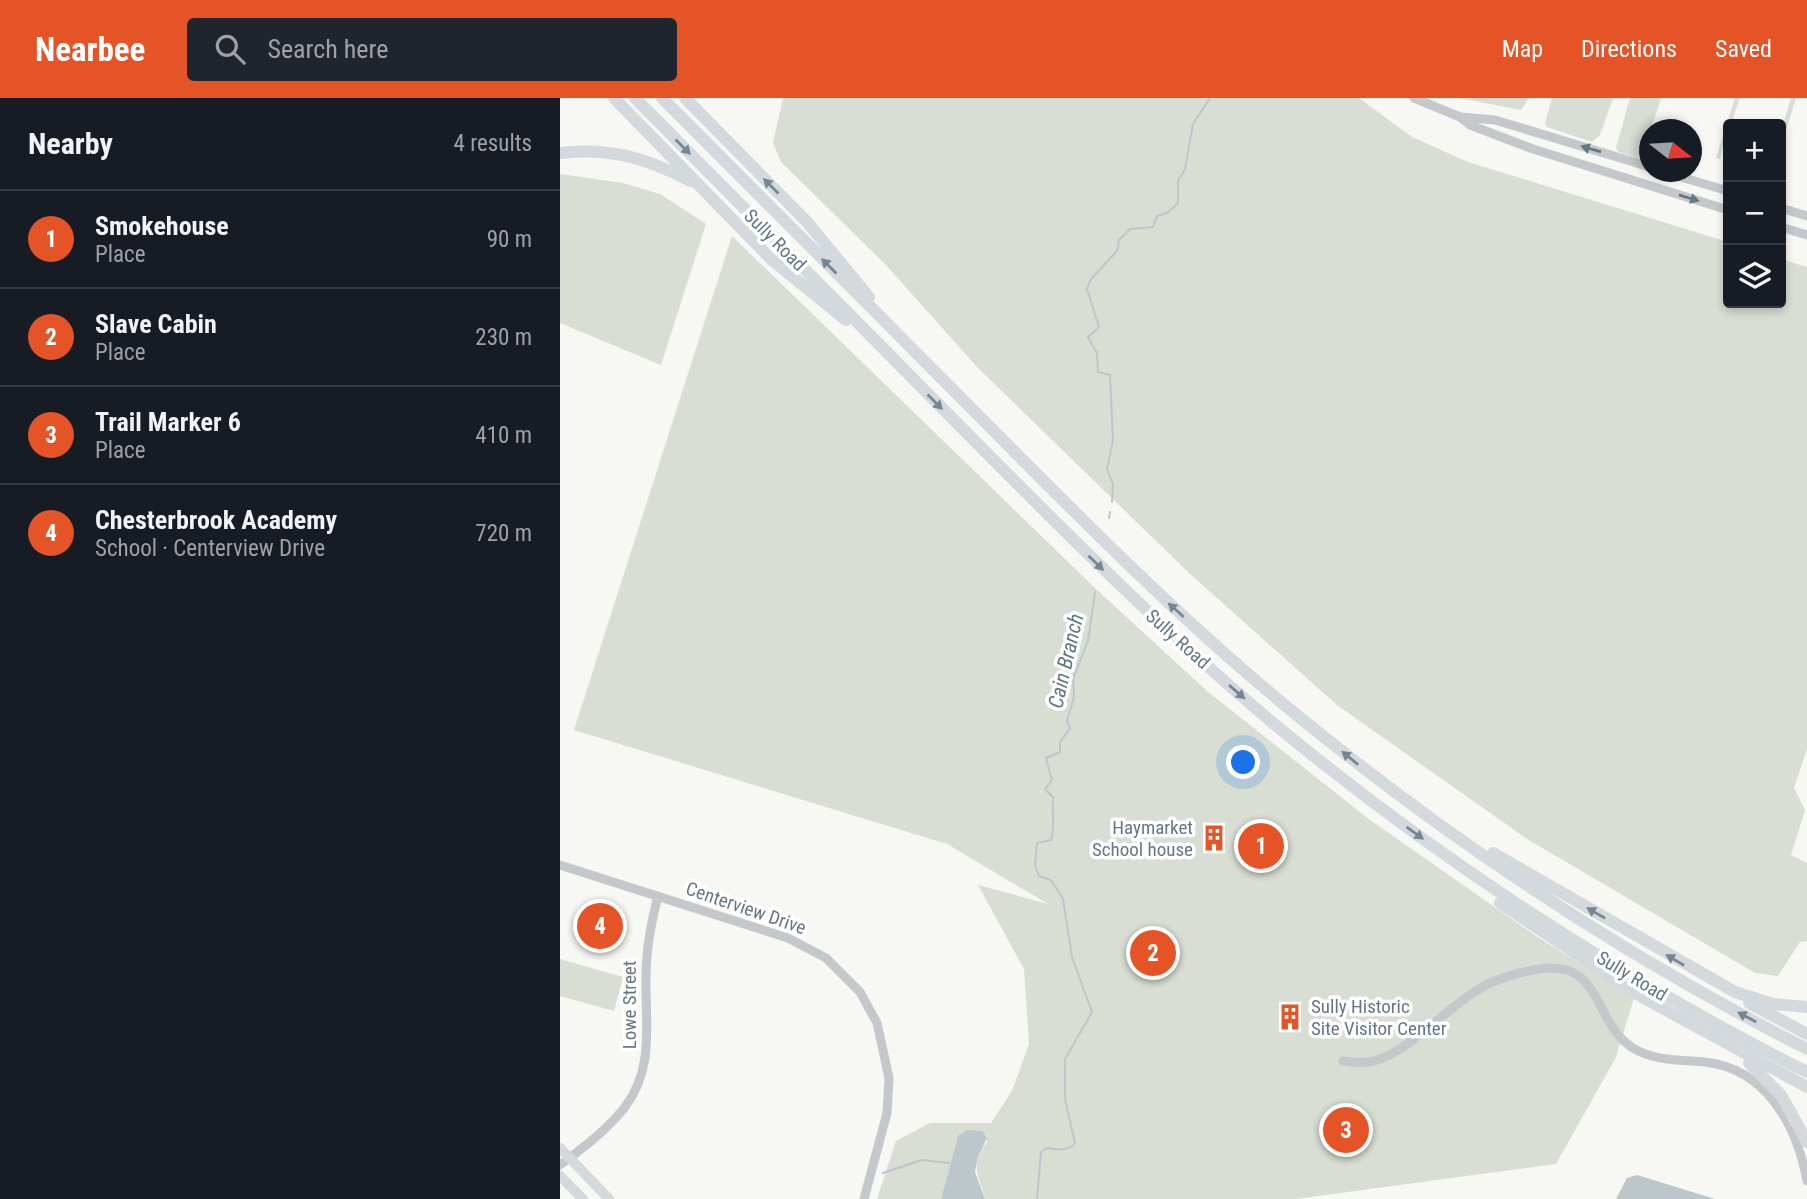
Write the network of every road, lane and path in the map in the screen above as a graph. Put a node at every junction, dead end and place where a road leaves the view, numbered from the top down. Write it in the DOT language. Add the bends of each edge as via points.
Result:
graph roads {
  1 [pos="614,98"];
  2 [pos="635,98"];
  3 [pos="662,98"];
  4 [pos="685,98"];
  5 [pos="697,98"];
  6 [pos="1413,98"];
  7 [pos="1460,117"];
  8 [pos="726,140"];
  9 [pos="560,153"];
  10 [pos="1639,164"];
  11 [pos="1698,182"];
  12 [pos="702,188"];
  13 [pos="1723,190"];
  14 [pos="1723,208"];
  15 [pos="1786,210"];
  16 [pos="1807,216"];
  17 [pos="1786,229"];
  18 [pos="1807,235"];
  19 [pos="912,348"];
  20 [pos="887,353"];
  21 [pos="1404,799"];
  22 [pos="560,865"];
  23 [pos="1462,867"];
  24 [pos="658,896"];
  25 [pos="1696,972"];
  26 [pos="1807,1007"];
  27 [pos="1807,1034"];
  28 [pos="1712,1037"];
  29 [pos="1807,1049"];
  30 [pos="1343,1061"];
  31 [pos="1807,1073"];
  32 [pos="1807,1087"];
  33 [pos="1807,1142"];
  34 [pos="560,1148"];
  35 [pos="564,1162"];
  36 [pos="560,1176"];
  37 [pos="1807,1181"];
  38 [pos="583,1199"];
  39 [pos="609,1199"];
  40 [pos="864,1199"];
  1 -- 12 [label="highway"];
  2 -- 20 [label="highway, Sully Road, one-way"];
  19 -- 3 [label="highway, Sully Road, one-way"];
  4 -- 8 [label="highway"];
  5 -- 8 [label="highway"];
  6 -- 7 [label="street"];
  10 -- 7 [label="street, one-way" via="1495,120"];
  7 -- 14 [label="street, one-way" via="1528,147"];
  19 -- 8 [label="highway, one-way" via="823,240"];
  9 -- 12 [label="highway" via="597,150 633,156"];
  11 -- 13 [label="street"];
  12 -- 20 [label="highway" via="788,274"];
  15 -- 16 [label="street"];
  17 -- 18 [label="street"];
  21 -- 19 [label="highway, Sully Road, one-way" via="1297,715 1169,603"];
  20 -- 23 [label="highway, Sully Road, one-way" via="1197,657 1326,766"];
  25 -- 21 [label="highway, one-way" via="1514,867 1440,815"];
  29 -- 21 [label="highway, Sully Road, one-way" via="1599,932"];
  22 -- 24 [label="street, Centerview Drive"];
  23 -- 28 [label="highway" via="1500,903 1581,959"];
  23 -- 31 [label="highway, Sully Road" via="1612,964"];
  24 -- 35 [label="street, Lowe Street" via="647,951 648,1044 643,1071 616,1117"];
  24 -- 40 [label="street, Centerview Drive" via="799,943 826,958 860,992 877,1023 889,1078 887,1113"];
  25 -- 26 [label="highway" via="1754,999"];
  25 -- 27 [label="highway"];
  28 -- 32 [label="highway"];
  28 -- 33 [label="highway" via="1774,1087"];
  30 -- 37 [label="street" via="1368,1062 1392,1054 1485,985 1537,969 1559,968 1585,980 1614,1030 1635,1049 1665,1059 1725,1066 1761,1086 1791,1128"];
  34 -- 35 [label="main road"];
  35 -- 39 [label="main road"];
  36 -- 38 [label="main road"];
}
